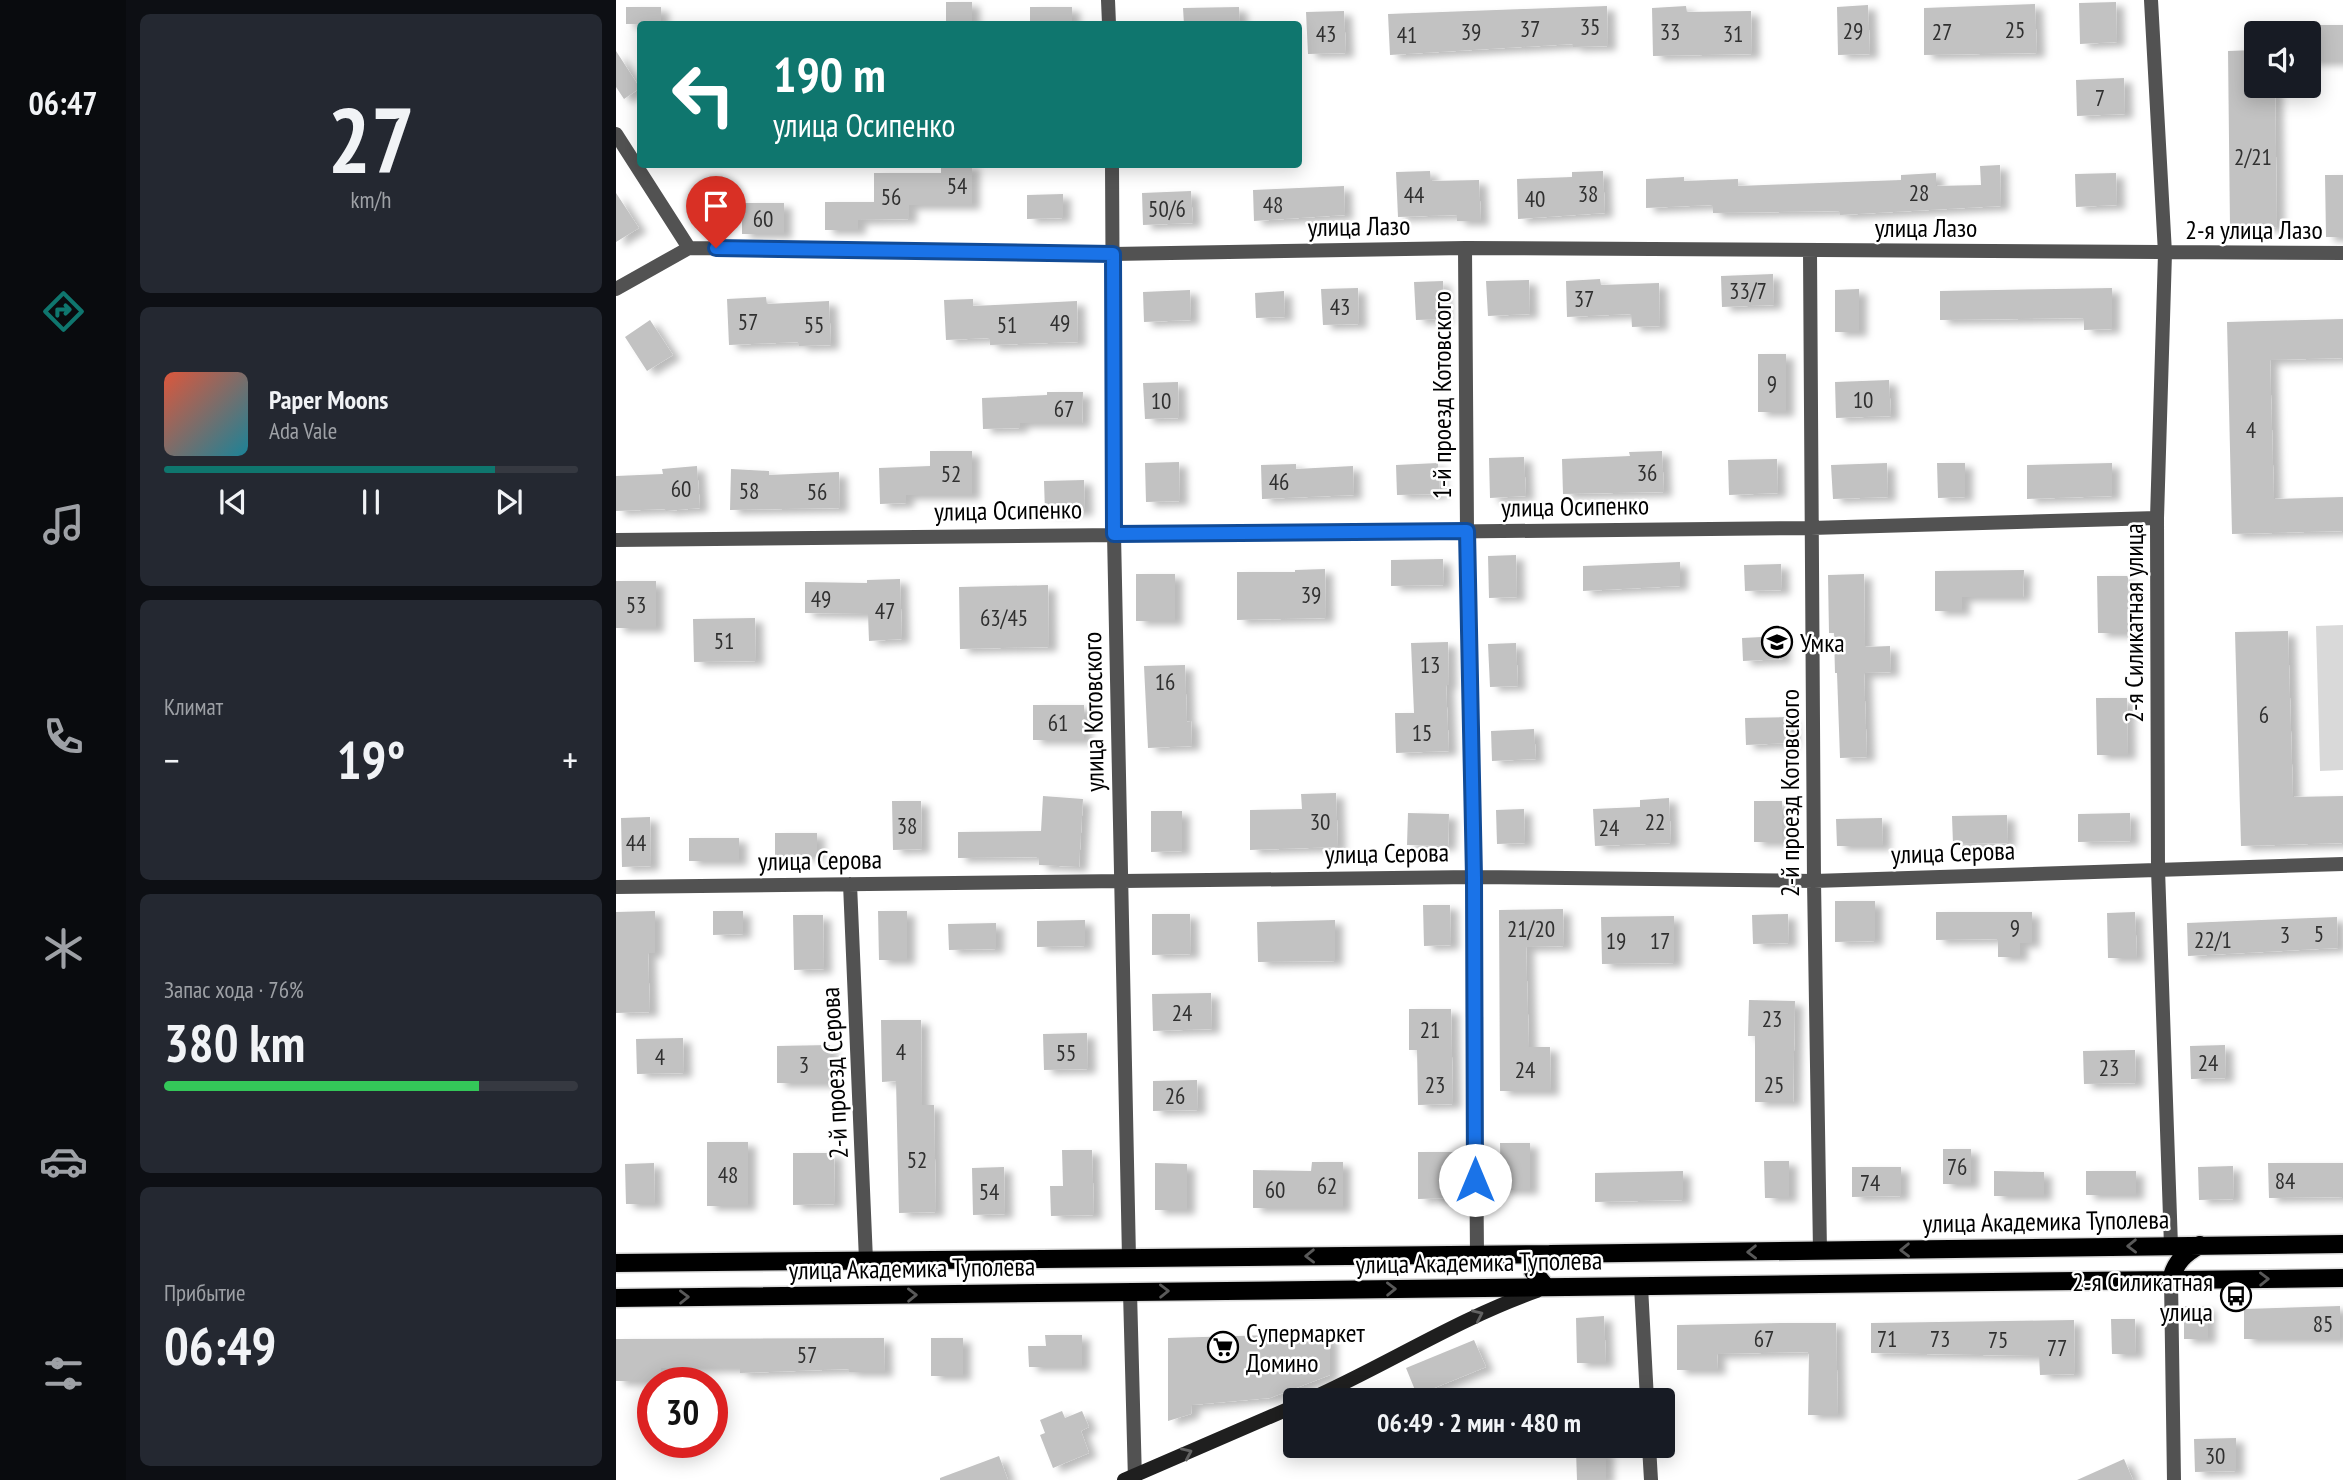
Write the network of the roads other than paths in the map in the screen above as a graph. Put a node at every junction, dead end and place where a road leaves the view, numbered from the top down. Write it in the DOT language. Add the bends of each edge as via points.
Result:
graph roads {
  1 [pos="1108,0"];
  2 [pos="2151,0"];
  3 [pos="1109,21"];
  4 [pos="616,134"];
  5 [pos="637,167"];
  6 [pos="638,168"];
  7 [pos="1112,168"];
  8 [pos="689,248"];
  9 [pos="1465,248"];
  10 [pos="1810,251"];
  11 [pos="2165,253"];
  12 [pos="2343,253"];
  13 [pos="1113,254"];
  14 [pos="616,289"];
  15 [pos="2157,519"];
  16 [pos="1811,528"];
  17 [pos="1467,531"];
  18 [pos="1114,534"];
  19 [pos="616,540"];
  20 [pos="2343,864"];
  21 [pos="2158,869"];
  22 [pos="1474,877"];
  23 [pos="1814,881"];
  24 [pos="1121,883"];
  25 [pos="850,884"];
  26 [pos="616,887"];
  27 [pos="2343,1244"];
  28 [pos="2200,1245"];
  29 [pos="2171,1246"];
  30 [pos="1820,1251"];
  31 [pos="1550,1254"];
  32 [pos="1477,1255"];
  33 [pos="1129,1258"];
  34 [pos="866,1260"];
  35 [pos="616,1263"];
  36 [pos="2343,1278"];
  37 [pos="2146,1280"];
  38 [pos="2171,1280"];
  39 [pos="1641,1286"];
  40 [pos="1546,1287"];
  41 [pos="1130,1292"];
  42 [pos="616,1298"];
  43 [pos="1335,1388"];
  44 [pos="1646,1388"];
  45 [pos="1283,1411"];
  46 [pos="1650,1458"];
  47 [pos="1131,1479"];
  48 [pos="1651,1480"];
  49 [pos="2174,1480"];
  1 -- 3 [label="street"];
  2 -- 11 [label="street, 2-я Силикатная улица"];
  4 -- 5 [label="street"];
  6 -- 8 [label="street"];
  7 -- 13 [label="street, улица Котовского"];
  8 -- 13 [label="street, улица Лазо"];
  8 -- 14 [label="street"];
  9 -- 10 [label="street, улица Лазо"];
  9 -- 13 [label="street, улица Лазо"];
  9 -- 17 [label="street, 1-й проезд Котовского"];
  10 -- 11 [label="street, улица Лазо"];
  10 -- 16 [label="street, 2-й проезд Котовского"];
  11 -- 12 [label="street, 2-я улица Лазо"];
  11 -- 15 [label="street, 2-я Силикатная улица"];
  13 -- 18 [label="street, улица Котовского"];
  15 -- 16 [label="street, улица Осипенко"];
  15 -- 21 [label="street, 2-я Силикатная улица"];
  16 -- 17 [label="street, улица Осипенко"];
  16 -- 23 [label="street, 2-й проезд Котовского"];
  17 -- 18 [label="street, улица Осипенко"];
  17 -- 22 [label="street, 1-й проезд Котовского"];
  18 -- 19 [label="street, улица Осипенко"];
  18 -- 24 [label="street, улица Котовского"];
  20 -- 21 [label="street, улица Серова"];
  21 -- 23 [label="street, улица Серова"];
  21 -- 29 [label="street, 2-я Силикатная улица"];
  22 -- 23 [label="street, улица Серова"];
  22 -- 24 [label="street, улица Серова"];
  22 -- 32 [label="street, 1-й проезд Котовского"];
  23 -- 30 [label="street, 2-й проезд Котовского"];
  24 -- 25 [label="street, улица Серова"];
  24 -- 33 [label="street, улица Котовского"];
  25 -- 26 [label="street, улица Серова"];
  25 -- 34 [label="street, 2-й проезд Серова"];
  27 -- 28 [label="main road, улица Академика Туполева"];
  28 -- 29 [label="main road, улица Академика Туполева"];
  28 -- 38 [label="main road" via="2179,1260"];
  29 -- 30 [label="main road, улица Академика Туполева, one-way"];
  29 -- 37 [label="main road" via="2162,1265"];
  30 -- 31 [label="main road, улица Академика Туполева, one-way"];
  31 -- 32 [label="main road, улица Академика Туполева"];
  31 -- 40 [label="main road" via="1533,1271"];
  32 -- 33 [label="main road, улица Академика Туполева, one-way"];
  33 -- 34 [label="main road, улица Академика Туполева"];
  34 -- 35 [label="main road, улица Академика Туполева"];
  38 -- 36 [label="main road, улица Академика Туполева, one-way"];
  37 -- 38 [label="main road, улица Академика Туполева"];
  37 -- 39 [label="main road, улица Академика Туполева"];
  38 -- 49 [label="street"];
  39 -- 40 [label="main road, улица Академика Туполева"];
  39 -- 44 [label="street"];
  41 -- 40 [label="main road, улица Академика Туполева, one-way"];
  43 -- 40 [label="street, one-way" via="1507,1301"];
  42 -- 41 [label="main road, улица Академика Туполева, one-way"];
  41 -- 47 [label="street"];
  47 -- 45 [label="street, one-way"];
  46 -- 48 [label="street"];
}
